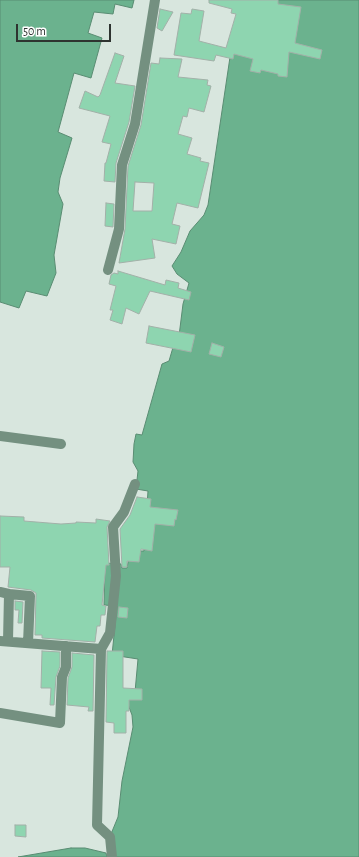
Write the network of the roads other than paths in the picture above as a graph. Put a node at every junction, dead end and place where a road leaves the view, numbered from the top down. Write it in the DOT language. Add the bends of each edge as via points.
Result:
graph roads {
  1 [pos="155,0"];
  2 [pos="108,270"];
  3 [pos="0,436"];
  4 [pos="61,444"];
  5 [pos="135,484"];
  6 [pos="5,593"];
  7 [pos="4,641"];
  8 [pos="28,643"];
  9 [pos="66,646"];
  10 [pos="101,649"];
  11 [pos="0,713"];
  12 [pos="112,857"];
  1 -- 2 [label="street" via="135,124 122,165 119,229"];
  3 -- 4 [label="street"];
  5 -- 10 [label="street" via="124,512 113,527 116,576 110,633"];
  6 -- 7 [label="street"];
  6 -- 8 [label="street" via="30,596"];
  7 -- 8 [label="street"];
  8 -- 9 [label="street"];
  9 -- 10 [label="street"];
  9 -- 11 [label="street" via="60,723"];
  10 -- 12 [label="street" via="97,825 110,837"];
}
